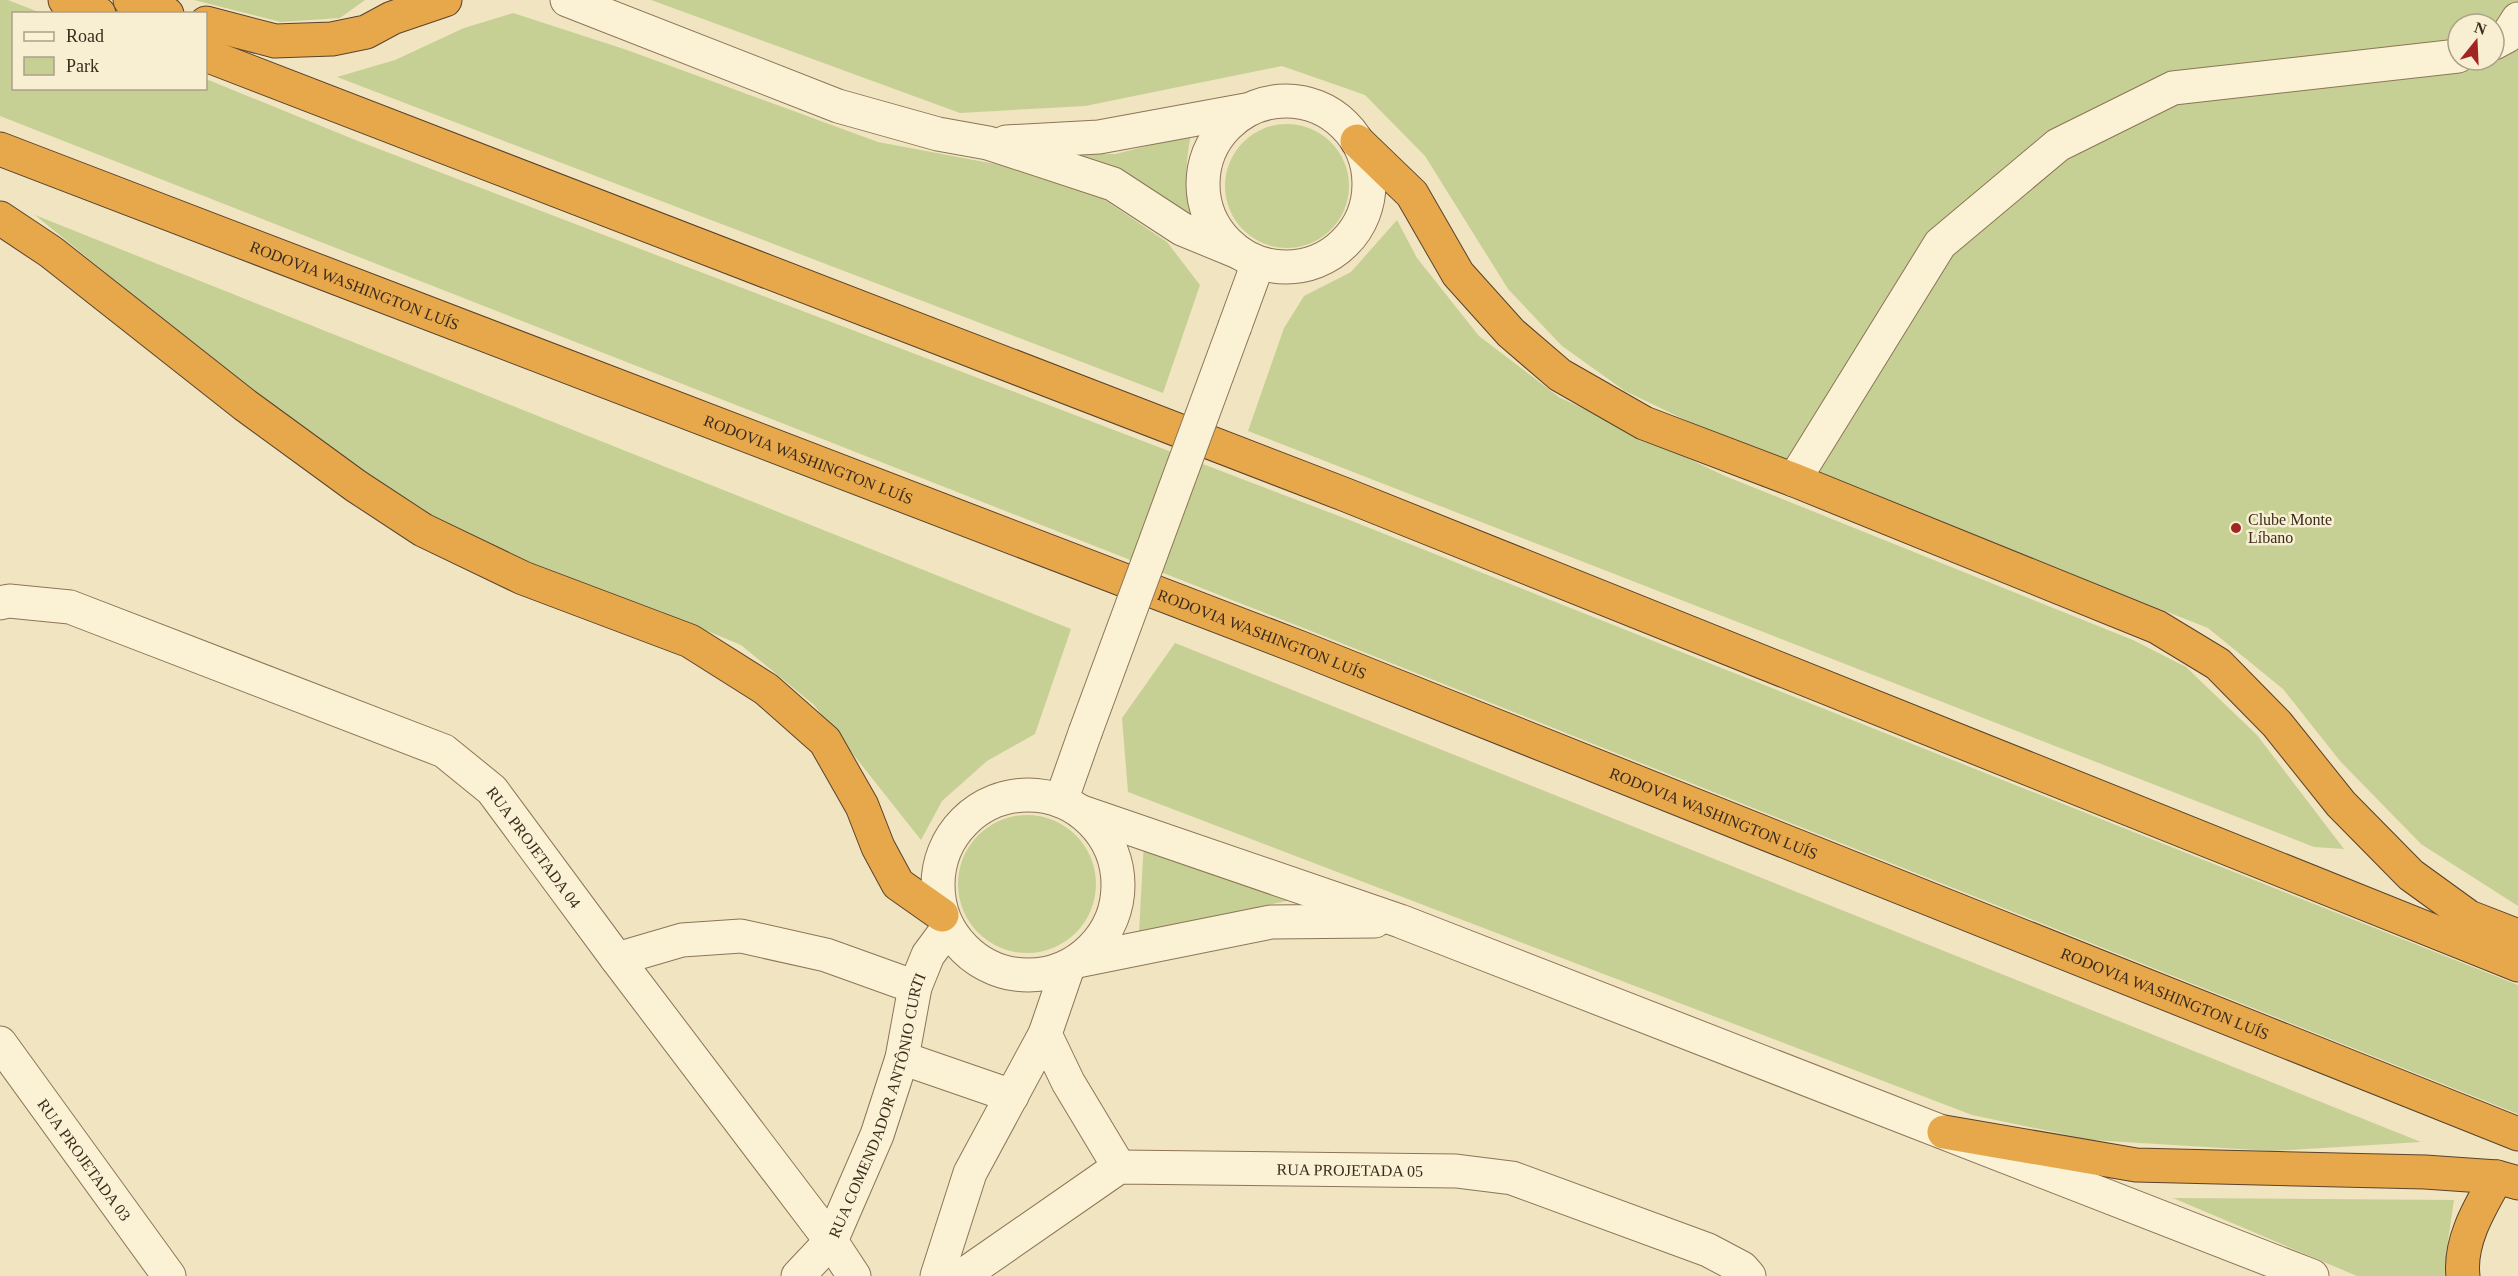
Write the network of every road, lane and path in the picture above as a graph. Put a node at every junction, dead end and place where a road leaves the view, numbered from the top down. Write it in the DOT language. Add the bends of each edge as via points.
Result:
graph roads {
  1 [pos="65,0"];
  2 [pos="130,0"];
  3 [pos="445,0"];
  4 [pos="567,0"];
  5 [pos="396,9"];
  6 [pos="94,12"];
  7 [pos="162,12"];
  8 [pos="2518,19"];
  9 [pos="207,23"];
  10 [pos="2506,37"];
  11 [pos="207,55"];
  12 [pos="2446,57"];
  13 [pos="1248,110"];
  14 [pos="1358,141"];
  15 [pos="988,144"];
  16 [pos="0,149"];
  17 [pos="0,218"];
  18 [pos="1248,258"];
  19 [pos="1794,480"];
  20 [pos="0,603"];
  21 [pos="1072,806"];
  22 [pos="945,921"];
  23 [pos="1400,921"];
  24 [pos="2518,936"];
  25 [pos="617,959"];
  26 [pos="1073,964"];
  27 [pos="2518,965"];
  28 [pos="915,987"];
  29 [pos="1045,1034"];
  30 [pos="0,1043"];
  31 [pos="902,1058"];
  32 [pos="1012,1096"];
  33 [pos="1944,1131"];
  34 [pos="2518,1134"];
  35 [pos="1119,1167"];
  36 [pos="2507,1180"];
  37 [pos="953,1227"];
  38 [pos="831,1241"];
  39 [pos="1011,1242"];
  40 [pos="169,1276"];
  41 [pos="798,1276"];
  42 [pos="854,1276"];
  43 [pos="938,1276"];
  44 [pos="962,1276"];
  45 [pos="1749,1276"];
  46 [pos="2312,1276"];
  47 [pos="2463,1276"];
  1 -- 6 [label="highway"];
  2 -- 7 [label="highway"];
  3 -- 5 [label="highway"];
  4 -- 15 [label="street" via="838,106"];
  5 -- 9 [label="highway" via="366,32 344,37 275,41"];
  8 -- 10 [label="street"];
  11 -- 27 [label="highway" via="1346,495"];
  12 -- 19 [label="street" via="2173,88 2058,145 1940,244"];
  13 -- 14 [label="street" via="1282,101 1308,105 1333,116"];
  13 -- 15 [label="street" via="1099,137"];
  13 -- 18 [label="street" via="1221,131 1205,162 1202,179 1207,213 1220,235"];
  14 -- 18 [label="street" via="1370,177 1369,197 1355,232 1342,246 1327,257 1290,268"];
  14 -- 19 [label="highway" via="1412,194 1458,274 1511,333 1560,375 1644,423"];
  15 -- 18 [label="street" via="1113,184 1182,229"];
  16 -- 34 [label="highway, RODOVIA WASHINGTON LUÍS" via="1290,643"];
  17 -- 22 [label="highway" via="51,252 245,405 423,530 523,578 690,641 766,689 825,741 862,806 898,884"];
  18 -- 21 [label="street, bridge" via="1235,326 1085,733"];
  19 -- 24 [label="highway" via="2157,627 2218,664 2277,724 2341,804 2411,875 2469,916"];
  20 -- 25 [label="street, RUA PROJETADA 04" via="70,607 444,751 492,790"];
  21 -- 22 [label="street" via="1032,795 1003,798 976,810 955,831 941,856 937,886"];
  21 -- 23 [label="street"];
  21 -- 26 [label="street" via="1106,838 1118,871 1117,905 1103,937"];
  22 -- 26 [label="street" via="964,950 1004,972 1041,975"];
  22 -- 28 [label="street, RUA COMENDADOR ANTÔNIO CURTI"];
  23 -- 26 [label="street" via="1271,922"];
  23 -- 33 [label="street"];
  25 -- 28 [label="street" via="682,940 741,936 826,955"];
  25 -- 38 [label="street, RUA PROJETADA 04"];
  26 -- 29 [label="street"];
  28 -- 31 [label="street, RUA COMENDADOR ANTÔNIO CURTI"];
  29 -- 32 [label="street"];
  29 -- 35 [label="street" via="1068,1082"];
  30 -- 40 [label="street, RUA PROJETADA 03"];
  31 -- 32 [label="street"];
  31 -- 38 [label="street, RUA COMENDADOR ANTÔNIO CURTI" via="877,1136"];
  32 -- 37 [label="street" via="970,1173"];
  33 -- 36 [label="highway" via="2136,1165 2413,1172"];
  33 -- 46 [label="street"];
  35 -- 39 [label="street"];
  35 -- 45 [label="street, RUA PROJETADA 05" via="1456,1170 1512,1178 1708,1250 1742,1268"];
  36 -- 47 [label="highway" via="2478,1210 2466,1241"];
  37 -- 39 [label="street" via="981,1242"];
  37 -- 43 [label="street"];
  38 -- 41 [label="street, RUA COMENDADOR ANTÔNIO CURTI"];
  38 -- 42 [label="street, RUA PROJETADA 04"];
  39 -- 44 [label="street"];
}
